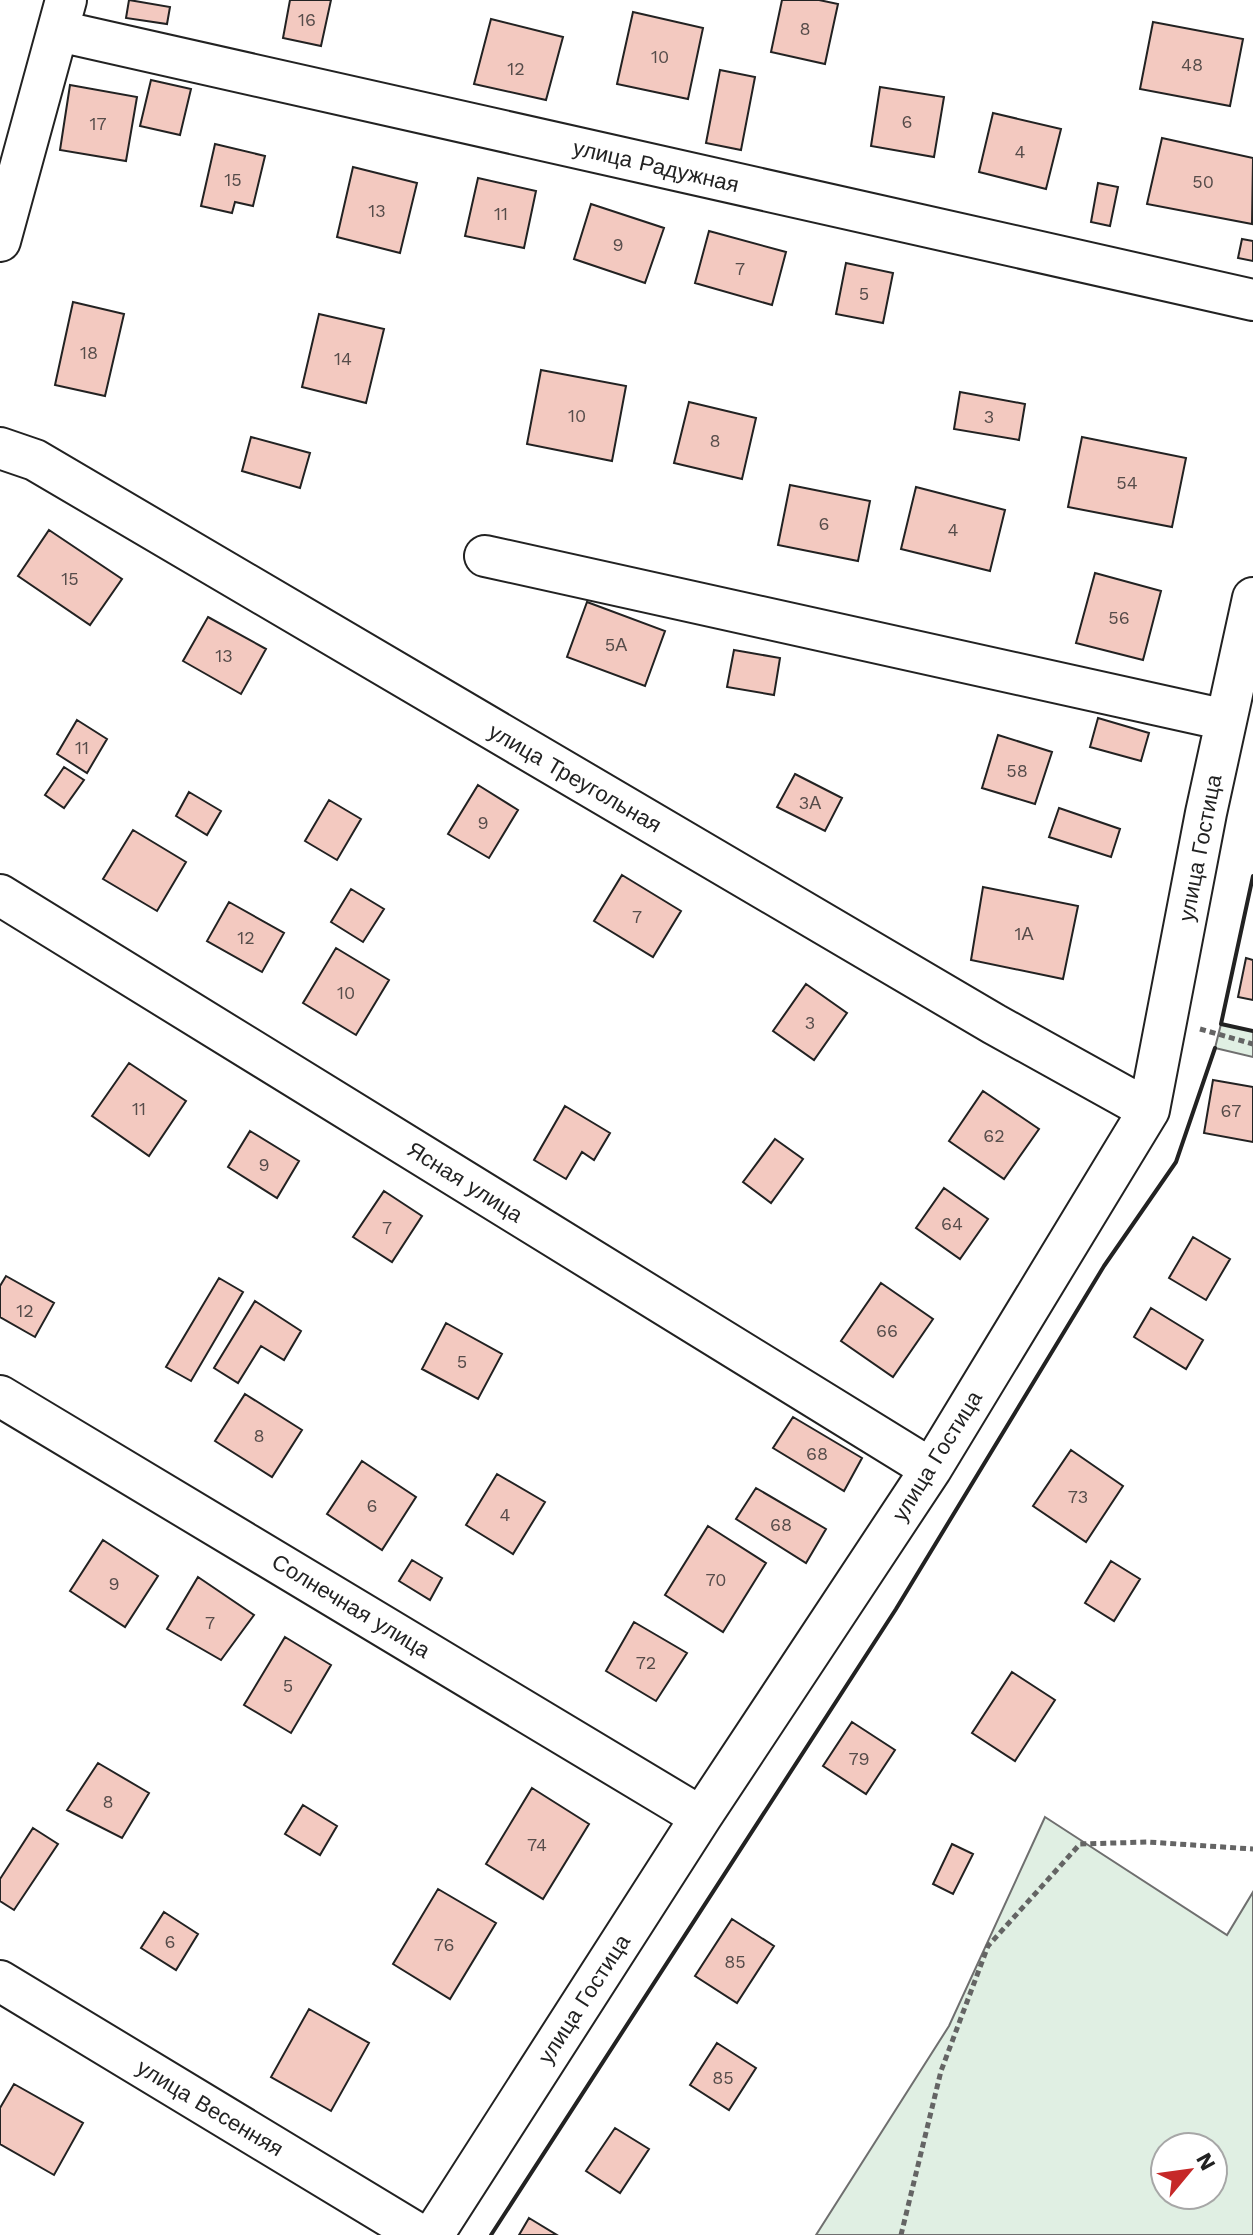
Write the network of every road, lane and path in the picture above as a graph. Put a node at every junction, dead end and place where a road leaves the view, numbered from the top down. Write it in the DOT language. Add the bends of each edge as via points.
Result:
graph roads {
  1 [pos="62,16"];
  2 [pos="0,241"];
  3 [pos="1253,300"];
  4 [pos="0,448"];
  5 [pos="485,556"];
  6 [pos="1253,598"];
  7 [pos="1226,720"];
  8 [pos="0,895"];
  9 [pos="1166,1019"];
  10 [pos="1253,1044"];
  11 [pos="1149,1110"];
  12 [pos="0,1396"];
  13 [pos="931,1469"];
  14 [pos="701,1817"];
  15 [pos="1253,1849"];
  16 [pos="0,1981"];
  17 [pos="420,2235"];
  18 [pos="433,2235"];
  19 [pos="901,2235"];
  1 -- 2 [label="street"];
  1 -- 3 [label="street, улица Радужная"];
  4 -- 11 [label="street, улица Треугольная" via="35,460"];
  5 -- 7 [label="street"];
  6 -- 7 [label="street, улица Гостица"];
  7 -- 9 [label="street, улица Гостица"];
  8 -- 13 [label="street, Ясная улица"];
  9 -- 10 [label="path"];
  9 -- 11 [label="street, улица Гостица"];
  11 -- 13 [label="street, улица Гостица"];
  12 -- 14 [label="street, Солнечная улица"];
  13 -- 14 [label="street, улица Гостица"];
  14 -- 18 [label="street, улица Гостица"];
  15 -- 19 [label="path" via="1080,1844 988,1946 941,2071"];
  16 -- 17 [label="street, улица Весенняя"];
}
